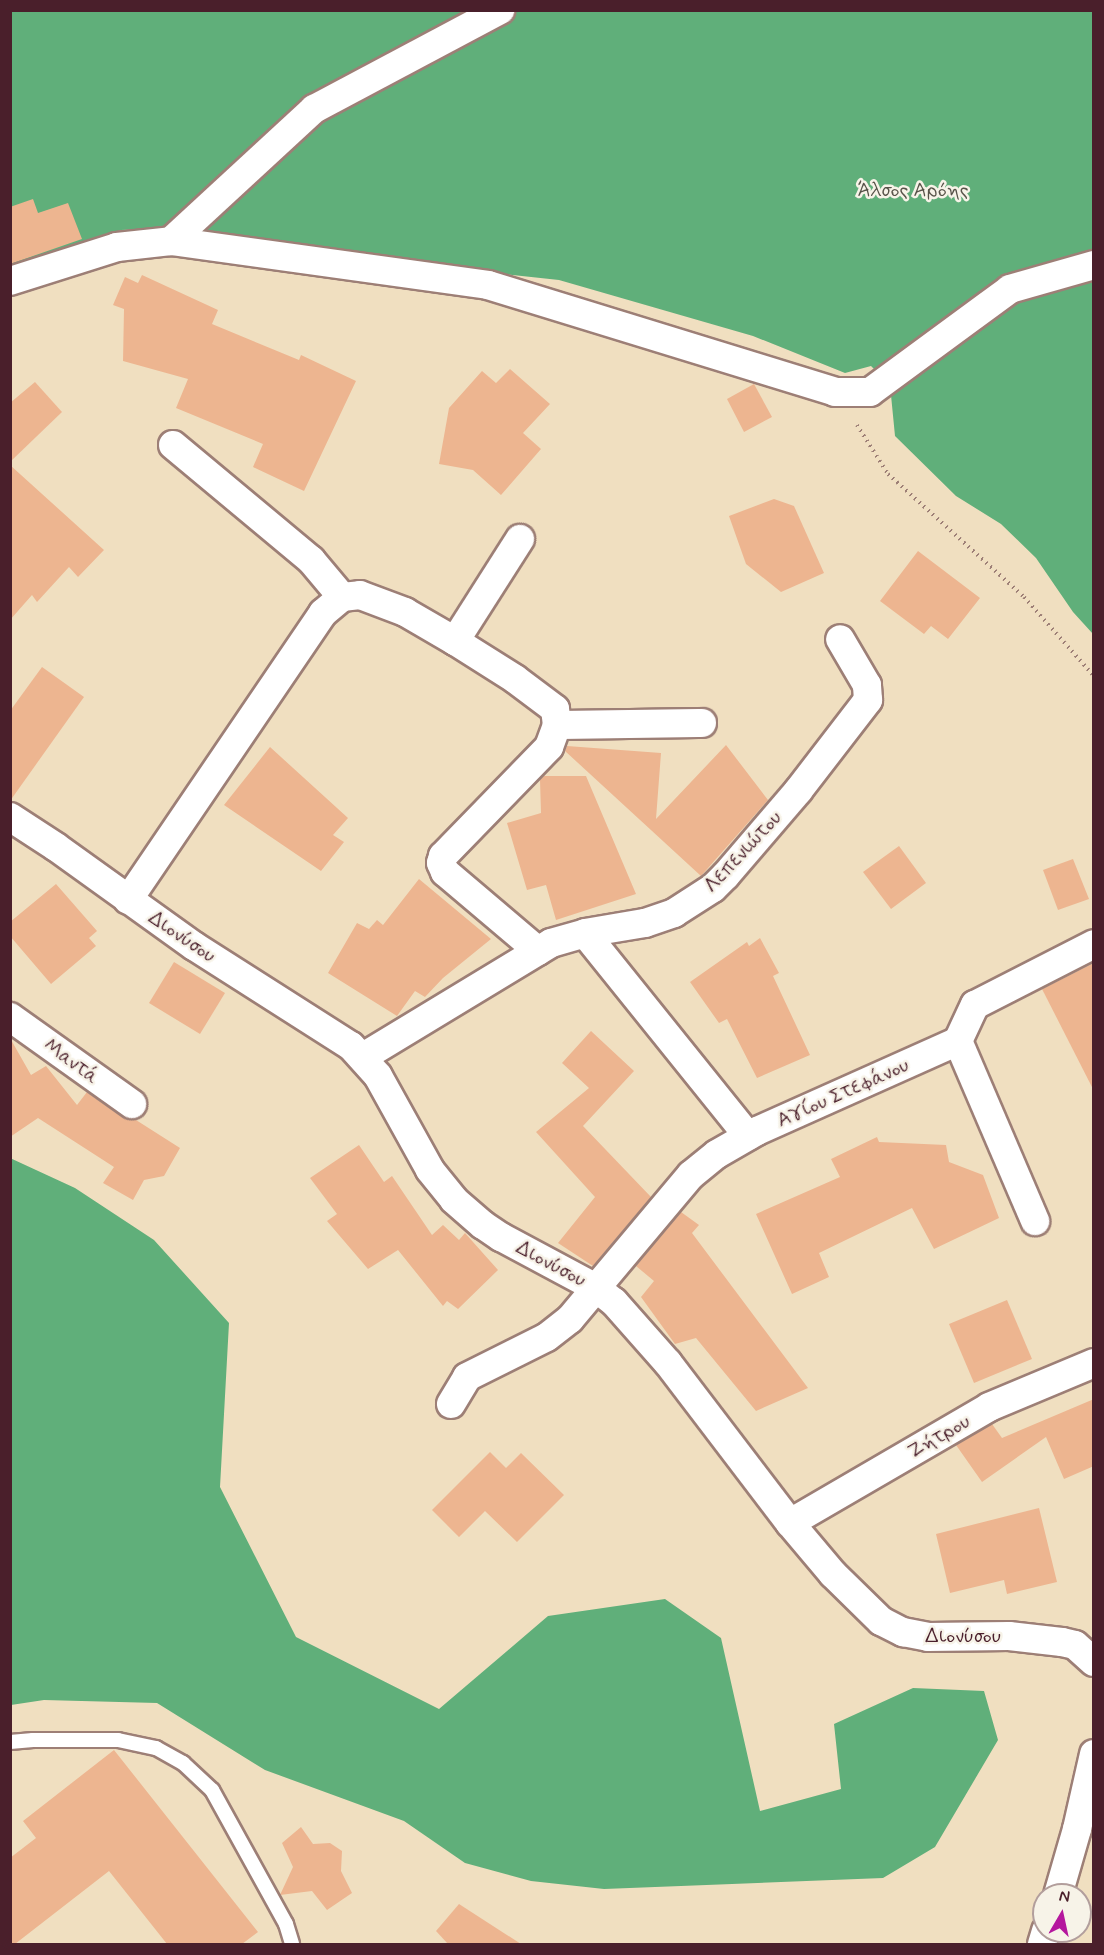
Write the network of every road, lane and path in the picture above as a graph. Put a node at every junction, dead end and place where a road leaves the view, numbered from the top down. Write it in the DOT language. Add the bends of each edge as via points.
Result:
graph roads {
  1 [pos="500,10"];
  2 [pos="171,241"];
  3 [pos="1094,265"];
  4 [pos="10,281"];
  5 [pos="835,392"];
  6 [pos="173,445"];
  7 [pos="520,539"];
  8 [pos="342,597"];
  9 [pos="840,639"];
  10 [pos="455,641"];
  11 [pos="1094,676"];
  12 [pos="702,723"];
  13 [pos="557,725"];
  14 [pos="10,817"];
  15 [pos="128,900"];
  16 [pos="585,933"];
  17 [pos="1094,944"];
  18 [pos="538,951"];
  19 [pos="10,1017"];
  20 [pos="958,1041"];
  21 [pos="363,1057"];
  22 [pos="132,1104"];
  23 [pos="748,1136"];
  24 [pos="1035,1221"];
  25 [pos="596,1288"];
  26 [pos="1094,1363"];
  27 [pos="451,1404"];
  28 [pos="790,1524"];
  29 [pos="1094,1662"];
  30 [pos="10,1742"];
  31 [pos="1094,1754"];
  32 [pos="1061,1883"];
  33 [pos="292,1944"];
  1 -- 2 [label="street" via="314,109"];
  2 -- 4 [label="street" via="117,247"];
  2 -- 5 [label="street" via="489,285"];
  3 -- 5 [label="street" via="1010,289 870,392"];
  5 -- 11 [label="path" via="888,474 1024,597"];
  6 -- 8 [label="street" via="311,560"];
  7 -- 10 [label="street"];
  8 -- 10 [label="street" via="360,595 388,604"];
  8 -- 15 [label="street" via="323,613"];
  9 -- 16 [label="street, Λεπενιώτου" via="867,685 868,700 726,875 674,913 645,923"];
  10 -- 13 [label="street" via="543,698 555,710"];
  12 -- 13 [label="street"];
  13 -- 18 [label="street" via="549,747 537,762 443,856 441,863 445,872"];
  14 -- 15 [label="street, Διονύσου"];
  15 -- 21 [label="street, Διονύσου" via="318,1023"];
  16 -- 18 [label="street, Λεπενιώτου" via="557,940"];
  16 -- 23 [label="street"];
  17 -- 20 [label="street" via="975,1005"];
  18 -- 21 [label="street, Λεπενιώτου"];
  19 -- 22 [label="street, Μαντά"];
  20 -- 23 [label="street, Αγίου Στεφάνου"];
  20 -- 24 [label="street"];
  21 -- 25 [label="street, Διονύσου" via="378,1076 430,1170 454,1200 483,1226"];
  23 -- 25 [label="street, Αγίου Στεφάνου" via="691,1175"];
  25 -- 27 [label="street, Αγίου Στεφάνου" via="557,1331 467,1377"];
  25 -- 28 [label="street, Διονύσου" via="629,1317 668,1363"];
  26 -- 28 [label="street, Ζήτρου" via="989,1407"];
  28 -- 29 [label="street, Διονύσου" via="855,1597 892,1628 928,1637 1010,1636 1062,1641 1074,1645"];
  30 -- 33 [label="lane" via="118,1740 156,1748 183,1763 212,1790 286,1924"];
  31 -- 32 [label="street"];
}
